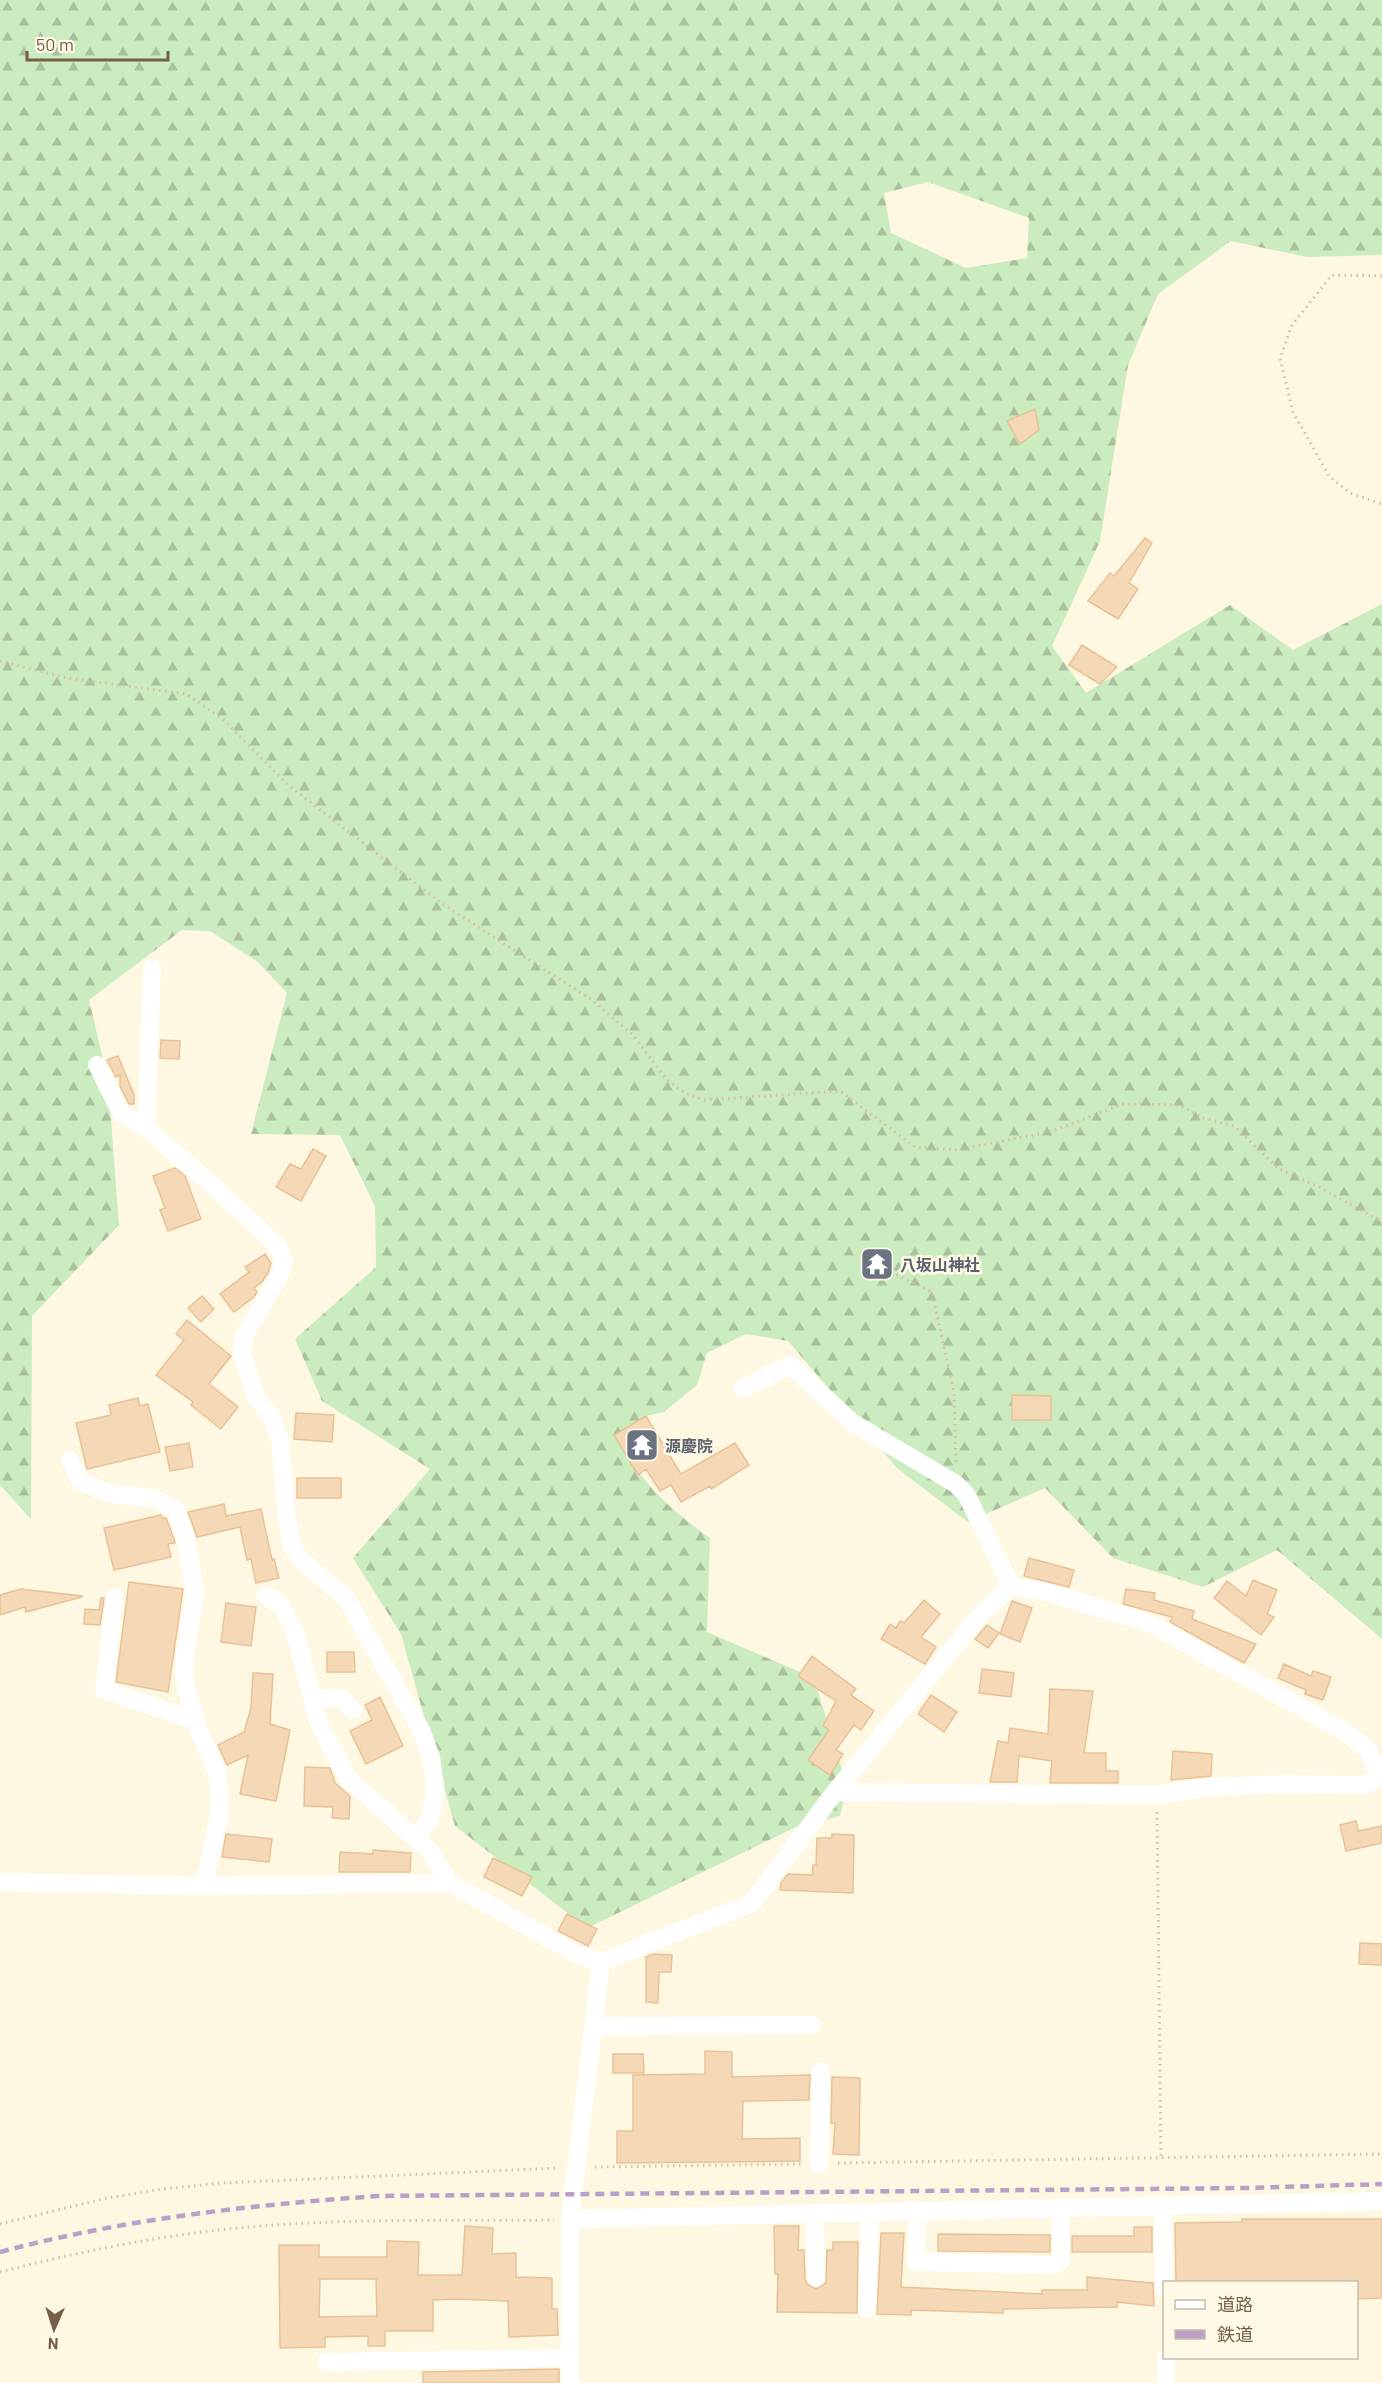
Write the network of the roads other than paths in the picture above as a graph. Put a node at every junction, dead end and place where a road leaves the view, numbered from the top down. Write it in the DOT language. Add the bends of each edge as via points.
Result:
graph roads {
  1 [pos="152,968"];
  2 [pos="97,1065"];
  3 [pos="146,1128"];
  4 [pos="742,1389"];
  5 [pos="70,1460"];
  6 [pos="1011,1586"];
  7 [pos="265,1595"];
  8 [pos="115,1597"];
  9 [pos="312,1699"];
  10 [pos="353,1710"];
  11 [pos="196,1721"];
  12 [pos="1382,1779"];
  13 [pos="835,1792"];
  14 [pos="416,1839"];
  15 [pos="0,1882"];
  16 [pos="450,1883"];
  17 [pos="204,1886"];
  18 [pos="601,1962"];
  19 [pos="812,2025"];
  20 [pos="594,2026"];
  21 [pos="821,2071"];
  22 [pos="819,2164"];
  23 [pos="1382,2202"];
  24 [pos="1163,2205"];
  25 [pos="1061,2209"];
  26 [pos="870,2213"];
  27 [pos="917,2213"];
  28 [pos="815,2215"];
  29 [pos="570,2219"];
  30 [pos="816,2278"];
  31 [pos="1164,2281"];
  32 [pos="867,2309"];
  33 [pos="570,2358"];
  34 [pos="1166,2359"];
  35 [pos="326,2362"];
  36 [pos="570,2383"];
  37 [pos="1166,2383"];
  1 -- 3 [label="street"];
  2 -- 3 [label="street" via="121,1113"];
  3 -- 14 [label="street" via="277,1245 284,1260 278,1278 243,1338 242,1355 257,1399 270,1415 280,1439 292,1546 302,1561 346,1598 421,1730 431,1757 436,1792 429,1820"];
  4 -- 6 [label="street" via="790,1365 853,1423 956,1484 966,1494"];
  5 -- 11 [label="street" via="81,1482 111,1494 153,1498 175,1509 185,1536 195,1592 184,1664"];
  6 -- 12 [label="street" via="1046,1592 1149,1623 1345,1732 1366,1749"];
  6 -- 13 [label="street" via="980,1616"];
  7 -- 9 [label="street" via="280,1605 295,1632"];
  8 -- 11 [label="street" via="104,1689"];
  9 -- 10 [label="street" via="341,1698"];
  9 -- 14 [label="street" via="318,1722 350,1780"];
  11 -- 17 [label="street" via="217,1771 219,1790 219,1815"];
  12 -- 13 [label="street" via="1364,1785 1284,1784 1156,1795"];
  13 -- 18 [label="street" via="752,1903"];
  14 -- 16 [label="street" via="430,1851"];
  15 -- 17 [label="street"];
  16 -- 17 [label="street"];
  16 -- 18 [label="street" via="577,1953"];
  18 -- 20 [label="street"];
  19 -- 20 [label="street"];
  20 -- 29 [label="street"];
  21 -- 22 [label="street"];
  23 -- 24 [label="street"];
  24 -- 25 [label="street"];
  24 -- 31 [label="street"];
  25 -- 27 [label="street"];
  25 -- 27 [label="street" via="1061,2260 1054,2265 916,2262"];
  26 -- 27 [label="street"];
  26 -- 28 [label="street"];
  26 -- 32 [label="street"];
  28 -- 29 [label="street"];
  28 -- 30 [label="street"];
  29 -- 33 [label="street"];
  33 -- 35 [label="street"];
  33 -- 36 [label="street"];
  34 -- 37 [label="street"];
}
